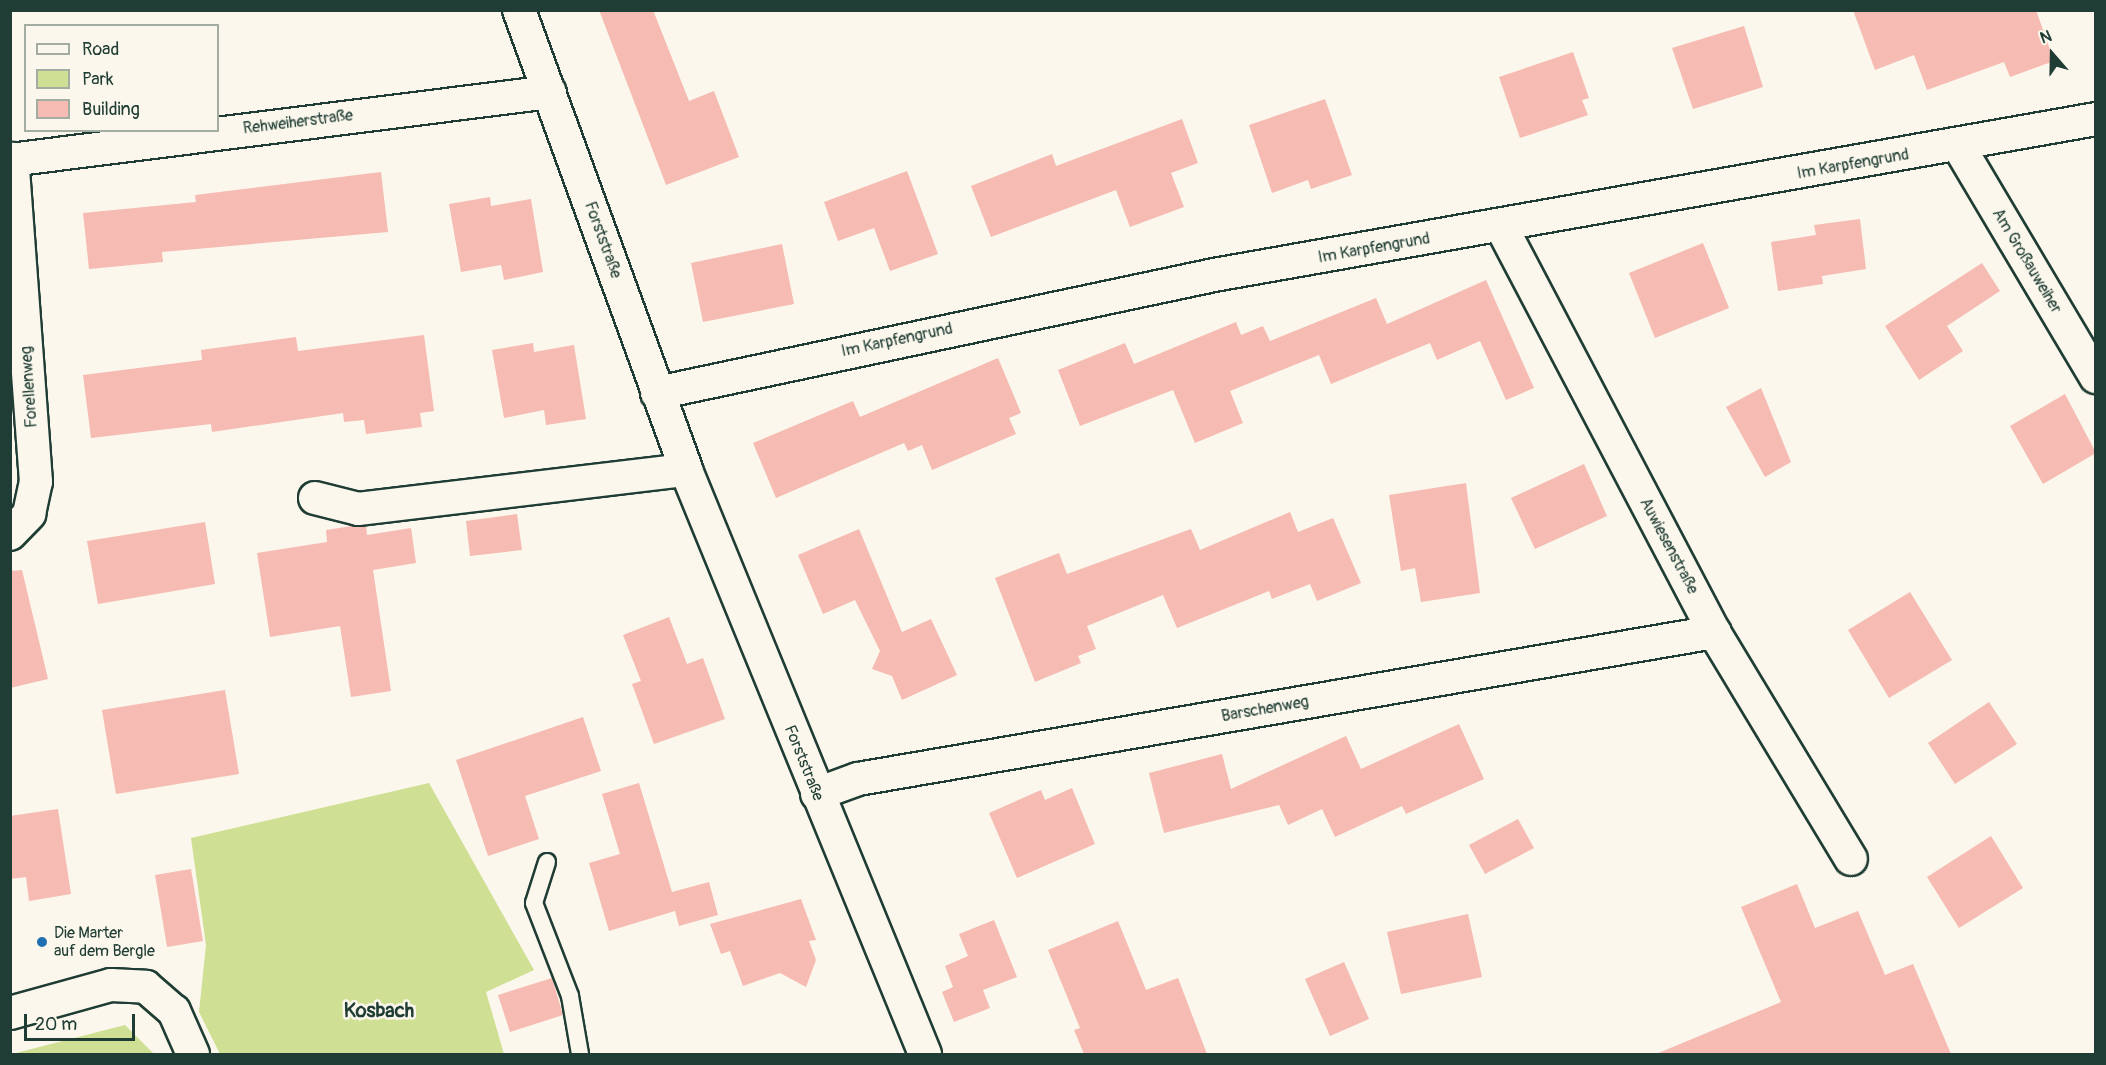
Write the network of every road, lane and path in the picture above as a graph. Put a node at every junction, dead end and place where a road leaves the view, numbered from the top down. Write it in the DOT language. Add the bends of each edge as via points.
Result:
graph roads {
  1 [pos="519,10"];
  2 [pos="550,92"];
  3 [pos="2096,119"];
  4 [pos="1958,145"];
  5 [pos="11,160"];
  6 [pos="1501,226"];
  7 [pos="2096,377"];
  8 [pos="657,393"];
  9 [pos="686,470"];
  10 [pos="315,498"];
  11 [pos="10,534"];
  12 [pos="1714,632"];
  13 [pos="817,794"];
  14 [pos="1851,859"];
  15 [pos="548,862"];
  16 [pos="10,1013"];
  17 [pos="193,1054"];
  18 [pos="580,1054"];
  19 [pos="925,1054"];
  1 -- 2 [label="street, Forststraße"];
  2 -- 5 [label="street, Rehweiherstraße"];
  2 -- 8 [label="street, Forststraße"];
  3 -- 4 [label="street, Im Karpfengrund"];
  4 -- 6 [label="street, Im Karpfengrund"];
  4 -- 7 [label="street, Am Großauweiher"];
  5 -- 11 [label="street, Forellenweg" via="36,482 29,514"];
  6 -- 8 [label="street, Im Karpfengrund" via="1191,280"];
  6 -- 12 [label="street, Auwiesenstraße"];
  8 -- 9 [label="street, Forststraße"];
  9 -- 10 [label="street" via="358,509"];
  9 -- 13 [label="street, Forststraße"];
  12 -- 13 [label="street, Barschenweg" via="858,779"];
  12 -- 14 [label="street, Auwiesenstraße"];
  13 -- 19 [label="street, Forststraße"];
  15 -- 18 [label="lane" via="534,903 570,996"];
  16 -- 17 [label="street" via="111,985 146,987 174,1011"];
}
